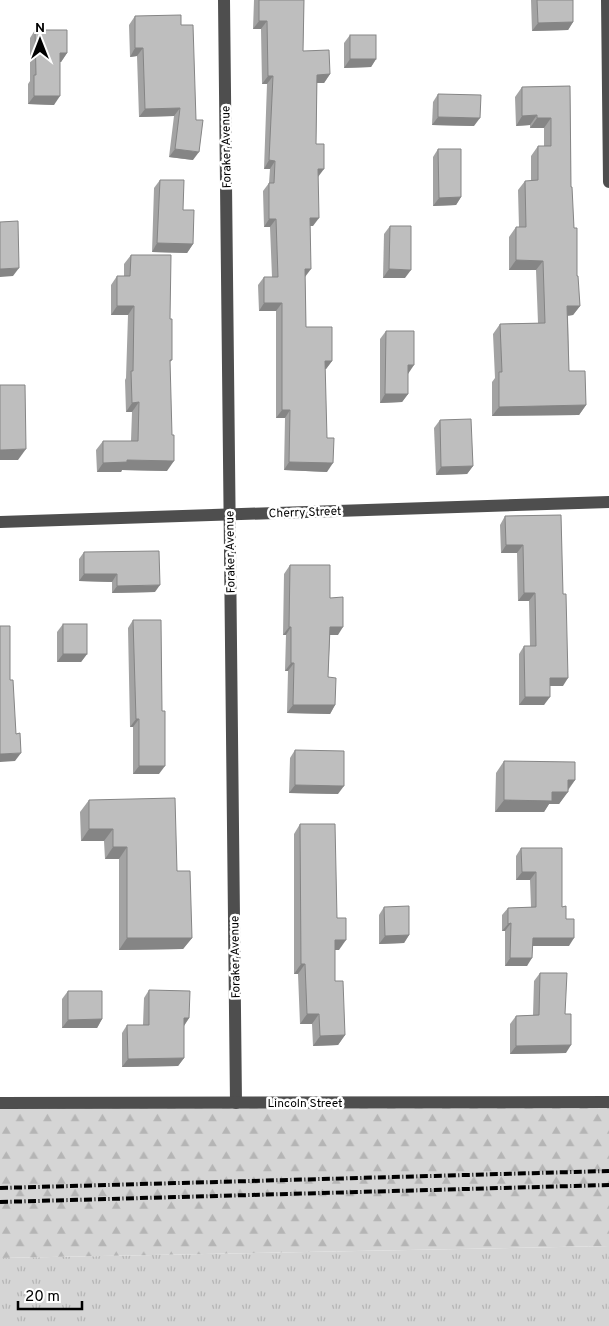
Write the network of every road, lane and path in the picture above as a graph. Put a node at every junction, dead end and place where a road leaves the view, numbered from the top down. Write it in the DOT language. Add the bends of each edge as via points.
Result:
graph roads {
  1 [pos="224,0"];
  2 [pos="607,0"];
  3 [pos="609,145"];
  4 [pos="609,182"];
  5 [pos="609,502"];
  6 [pos="230,515"];
  7 [pos="0,522"];
  8 [pos="609,1102"];
  9 [pos="0,1103"];
  10 [pos="236,1104"];
  1 -- 6 [label="street, Foraker Avenue"];
  2 -- 3 [label="street"];
  3 -- 4 [label="street"];
  5 -- 6 [label="street, Cherry Street"];
  6 -- 7 [label="street, Cherry Street"];
  6 -- 10 [label="street, Foraker Avenue"];
  8 -- 10 [label="street, Lincoln Street"];
  9 -- 10 [label="street, Lincoln Street"];
}
